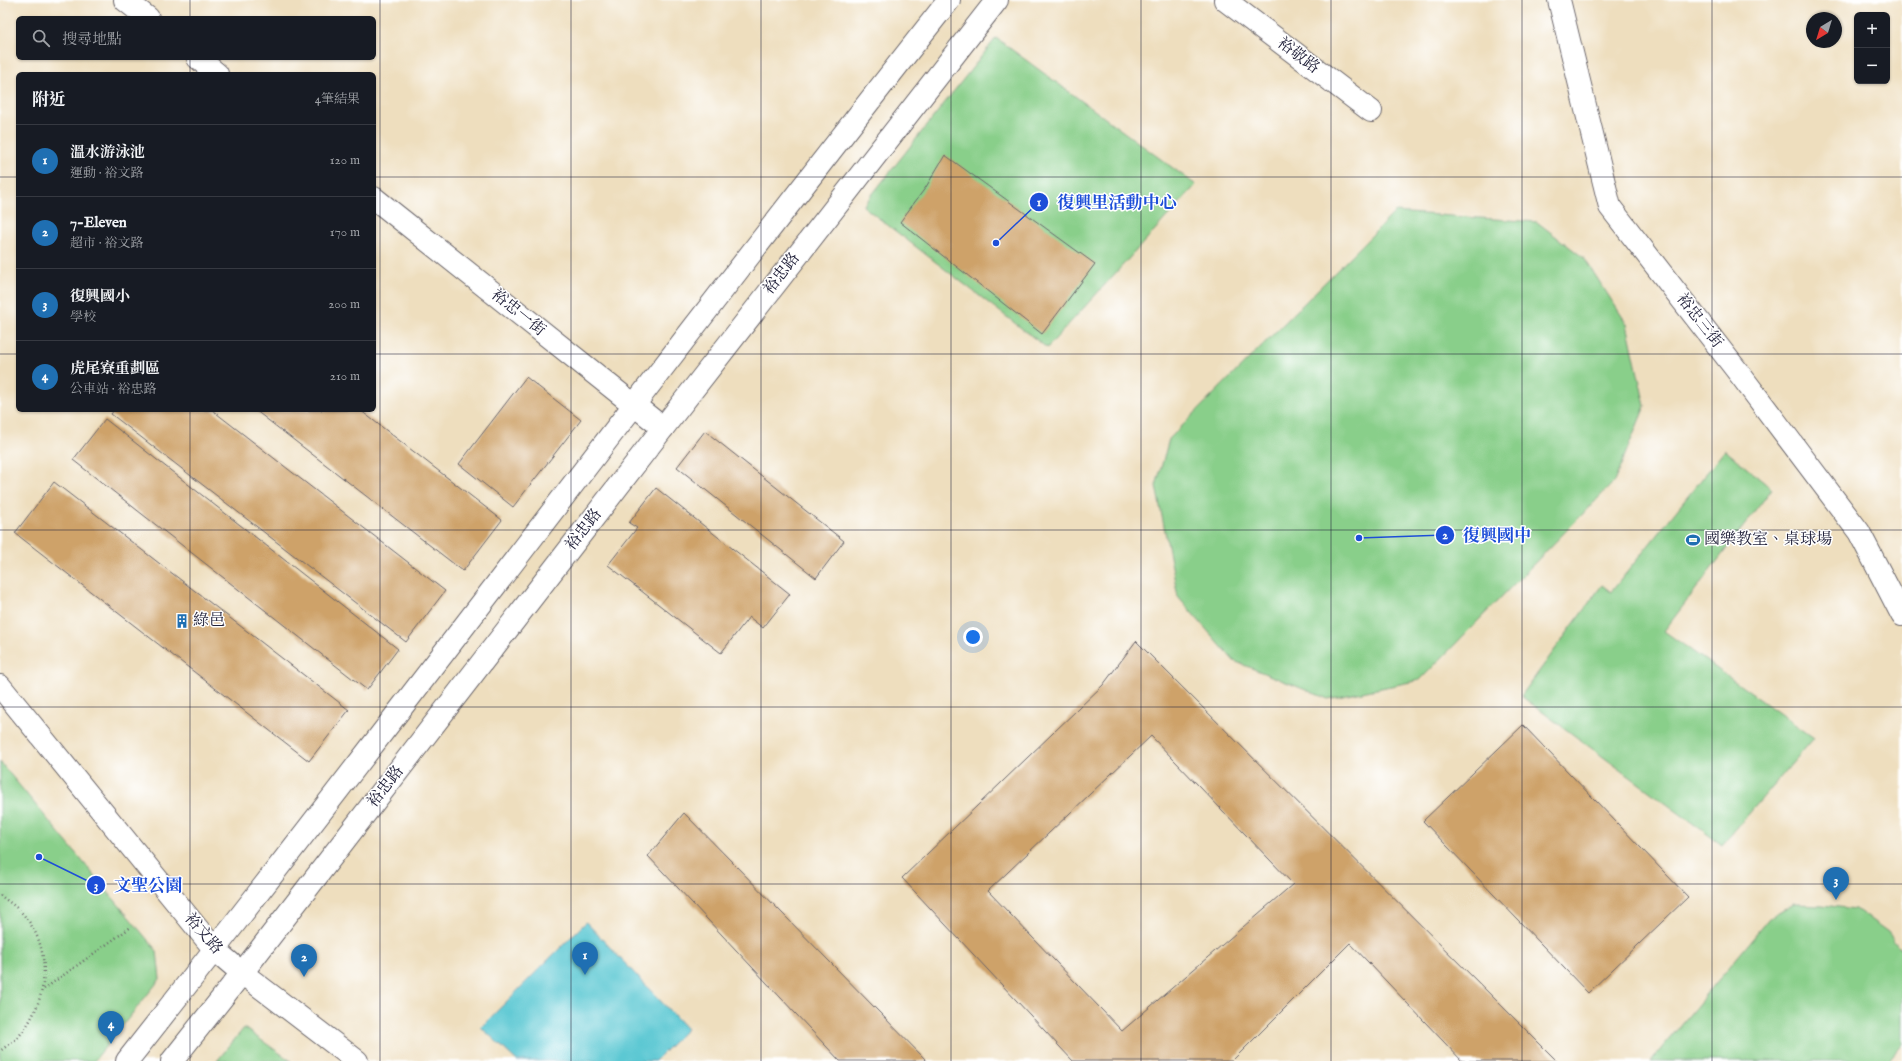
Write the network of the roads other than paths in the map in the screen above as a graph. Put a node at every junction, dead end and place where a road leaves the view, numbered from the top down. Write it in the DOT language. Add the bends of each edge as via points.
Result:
graph roads {
  1 [pos="125,0"];
  2 [pos="949,0"];
  3 [pos="997,0"];
  4 [pos="1225,0"];
  5 [pos="1559,0"];
  6 [pos="145,16"];
  7 [pos="200,60"];
  8 [pos="216,72"];
  9 [pos="1371,111"];
  10 [pos="376,200"];
  11 [pos="634,406"];
  12 [pos="663,428"];
  13 [pos="1902,615"];
  14 [pos="0,686"];
  15 [pos="215,950"];
  16 [pos="242,974"];
  17 [pos="127,1061"];
  18 [pos="172,1061"];
  19 [pos="357,1061"];
  1 -- 6 [label="street"];
  2 -- 11 [label="street" via="794,196"];
  3 -- 12 [label="street, 裕忠路"];
  4 -- 9 [label="street, 裕敬路"];
  5 -- 13 [label="street, 裕忠三街" via="1610,207 1858,532"];
  7 -- 8 [label="street"];
  10 -- 11 [label="street, 裕忠一街"];
  11 -- 12 [label="street, 裕忠一街"];
  11 -- 15 [label="street"];
  12 -- 16 [label="street, 裕忠路"];
  14 -- 15 [label="street, 裕文路"];
  15 -- 16 [label="street, 裕文路"];
  15 -- 17 [label="street"];
  16 -- 18 [label="street, 裕忠路"];
  16 -- 19 [label="street, 裕文路"];
}
